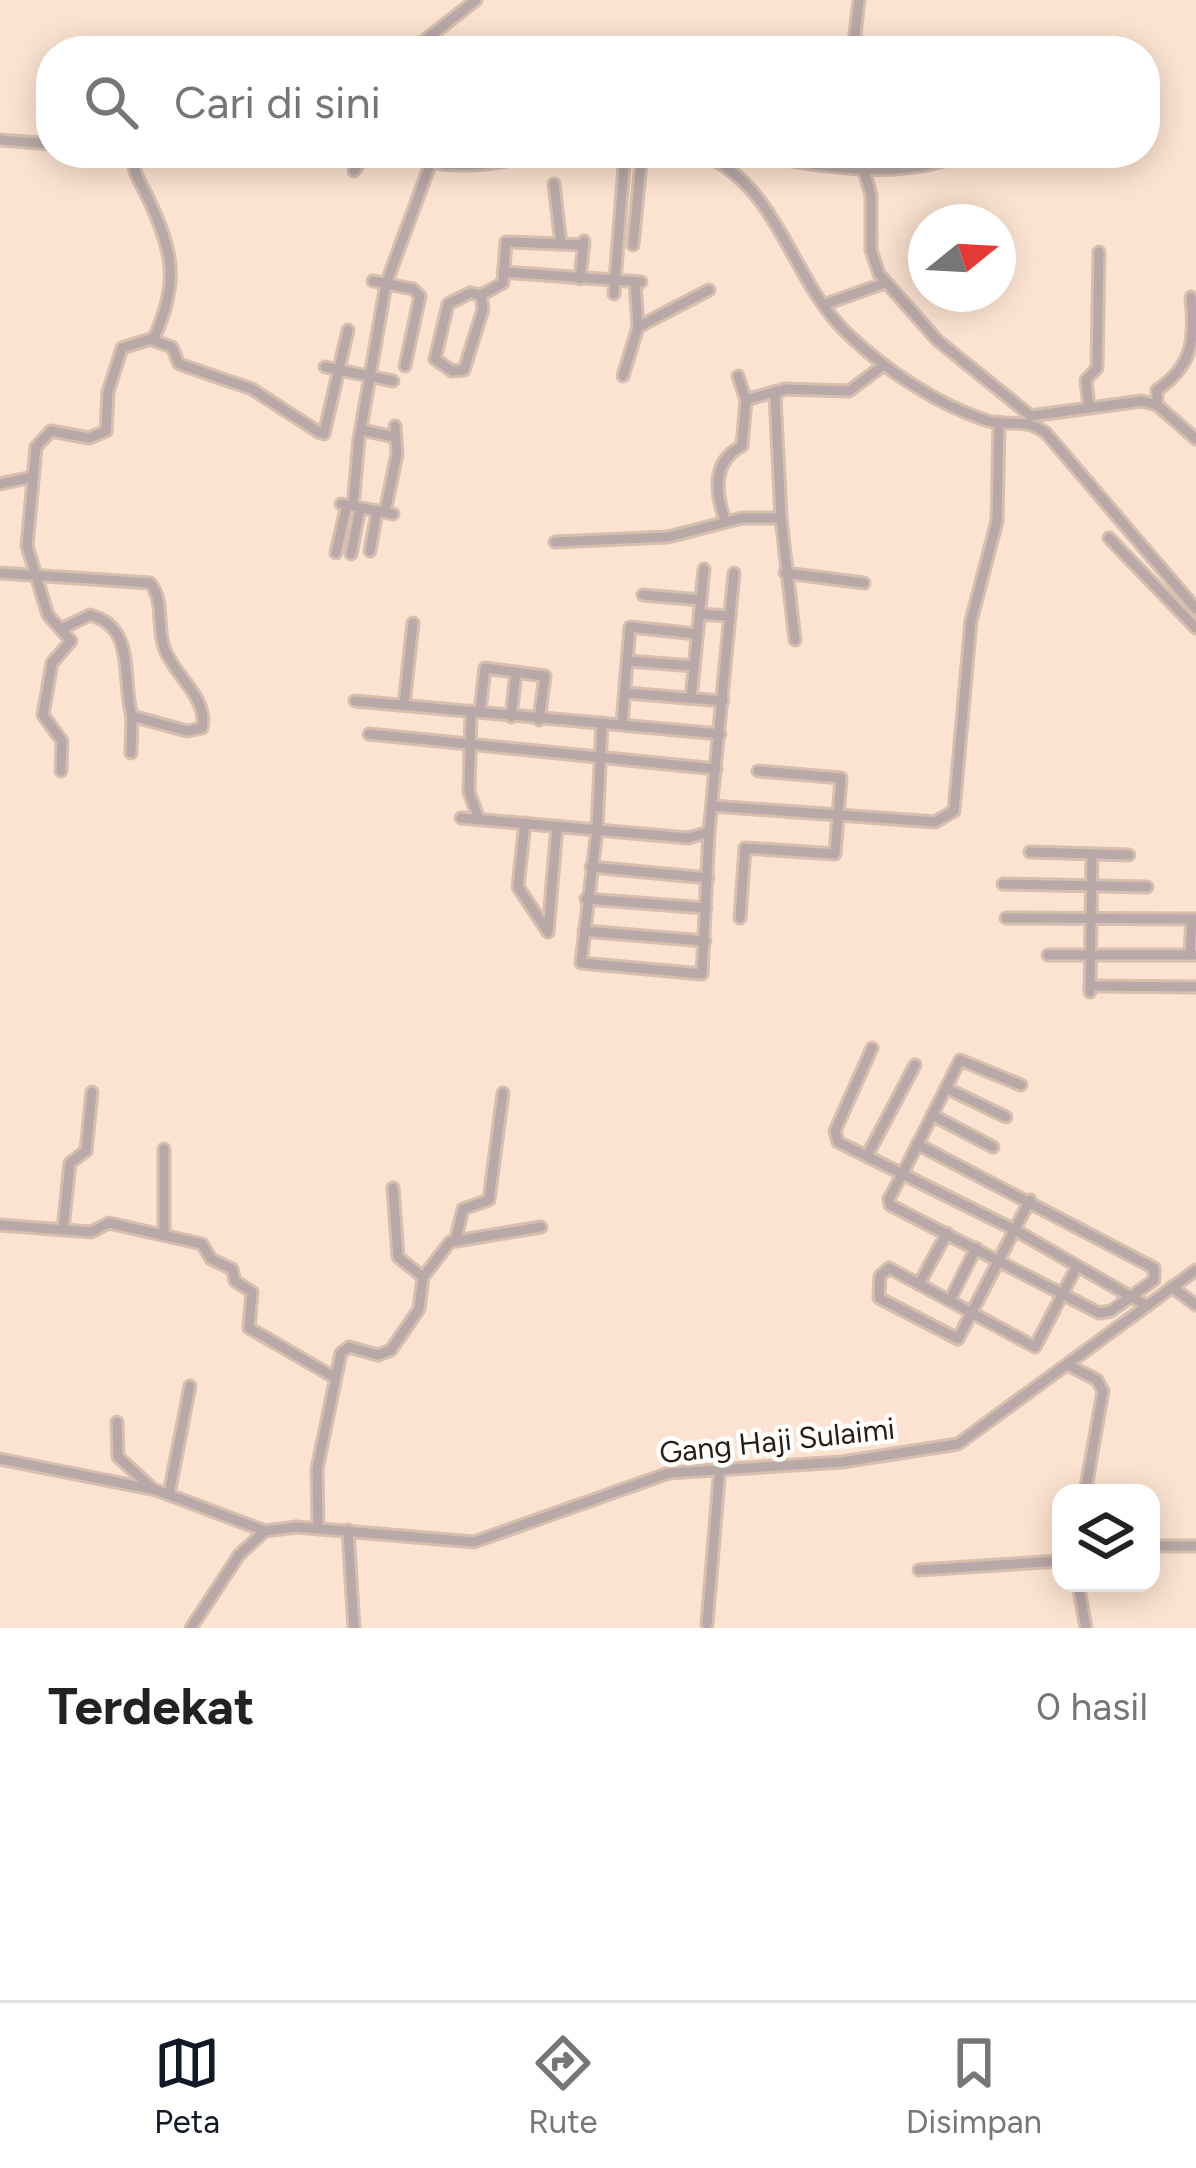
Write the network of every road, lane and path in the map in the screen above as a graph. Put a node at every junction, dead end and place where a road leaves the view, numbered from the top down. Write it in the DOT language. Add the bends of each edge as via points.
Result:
graph roads {
  1 [pos="476,0"];
  2 [pos="859,0"];
  3 [pos="430,36"];
  4 [pos="855,36"];
  5 [pos="0,140"];
  6 [pos="36,143"];
  7 [pos="134,168"];
  8 [pos="357,168"];
  9 [pos="429,168"];
  10 [pos="624,168"];
  11 [pos="641,168"];
  12 [pos="725,168"];
  13 [pos="850,168"];
  14 [pos="902,168"];
  15 [pos="864,170"];
  16 [pos="355,171"];
  17 [pos="554,184"];
  18 [pos="561,244"];
  19 [pos="619,244"];
  20 [pos="1099,252"];
  21 [pos="503,272"];
  22 [pos="580,279"];
  23 [pos="373,280"];
  24 [pos="615,280"];
  25 [pos="886,283"];
  26 [pos="386,284"];
  27 [pos="709,290"];
  28 [pos="614,294"];
  29 [pos="482,295"];
  30 [pos="1191,297"];
  31 [pos="420,300"];
  32 [pos="448,304"];
  33 [pos="823,304"];
  34 [pos="638,327"];
  35 [pos="348,330"];
  36 [pos="152,340"];
  37 [pos="884,365"];
  38 [pos="405,366"];
  39 [pos="325,367"];
  40 [pos="341,370"];
  41 [pos="370,376"];
  42 [pos="623,376"];
  43 [pos="738,376"];
  44 [pos="393,381"];
  45 [pos="777,391"];
  46 [pos="746,400"];
  47 [pos="1157,405"];
  48 [pos="1089,407"];
  49 [pos="1025,418"];
  50 [pos="999,422"];
  51 [pos="362,430"];
  52 [pos="1196,439"];
  53 [pos="33,477"];
  54 [pos="0,484"];
  55 [pos="350,506"];
  56 [pos="385,512"];
  57 [pos="781,518"];
  58 [pos="725,520"];
  59 [pos="1109,538"];
  60 [pos="555,542"];
  61 [pos="370,551"];
  62 [pos="337,553"];
  63 [pos="351,554"];
  64 [pos="704,569"];
  65 [pos="0,573"];
  66 [pos="734,573"];
  67 [pos="785,573"];
  68 [pos="36,578"];
  69 [pos="1158,580"];
  70 [pos="864,583"];
  71 [pos="643,595"];
  72 [pos="700,600"];
  73 [pos="1196,609"];
  74 [pos="699,614"];
  75 [pos="730,616"];
  76 [pos="412,622"];
  77 [pos="63,628"];
  78 [pos="1196,628"];
  79 [pos="697,634"];
  80 [pos="795,640"];
  81 [pos="628,661"];
  82 [pos="694,666"];
  83 [pos="516,672"];
  84 [pos="626,693"];
  85 [pos="691,698"];
  86 [pos="355,701"];
  87 [pos="722,701"];
  88 [pos="404,705"];
  89 [pos="476,711"];
  90 [pos="132,716"];
  91 [pos="511,717"];
  92 [pos="539,720"];
  93 [pos="602,723"];
  94 [pos="622,724"];
  95 [pos="369,734"];
  96 [pos="720,734"];
  97 [pos="470,746"];
  98 [pos="131,753"];
  99 [pos="601,757"];
  100 [pos="716,769"];
  101 [pos="62,771"];
  102 [pos="758,771"];
  103 [pos="712,806"];
  104 [pos="838,816"];
  105 [pos="461,818"];
  106 [pos="479,819"];
  107 [pos="525,823"];
  108 [pos="557,826"];
  109 [pos="597,830"];
  110 [pos="709,832"];
  111 [pos="1030,852"];
  112 [pos="1092,854"];
  113 [pos="1129,855"];
  114 [pos="591,867"];
  115 [pos="708,878"];
  116 [pos="1003,884"];
  117 [pos="1091,886"];
  118 [pos="1147,887"];
  119 [pos="586,899"];
  120 [pos="706,908"];
  121 [pos="740,918"];
  122 [pos="1006,918"];
  123 [pos="1091,918"];
  124 [pos="1194,919"];
  125 [pos="584,932"];
  126 [pos="705,940"];
  127 [pos="1048,955"];
  128 [pos="1193,955"];
  129 [pos="1090,956"];
  130 [pos="1196,987"];
  131 [pos="872,1048"];
  132 [pos="915,1065"];
  133 [pos="1021,1085"];
  134 [pos="946,1088"];
  135 [pos="92,1091"];
  136 [pos="503,1093"];
  137 [pos="932,1115"];
  138 [pos="1006,1117"];
  139 [pos="917,1144"];
  140 [pos="993,1147"];
  141 [pos="164,1148"];
  142 [pos="868,1156"];
  143 [pos="902,1174"];
  144 [pos="393,1188"];
  145 [pos="1030,1200"];
  146 [pos="0,1225"];
  147 [pos="542,1227"];
  148 [pos="64,1229"];
  149 [pos="1015,1230"];
  150 [pos="164,1233"];
  151 [pos="947,1233"];
  152 [pos="456,1238"];
  153 [pos="976,1248"];
  154 [pos="999,1261"];
  155 [pos="1077,1266"];
  156 [pos="1196,1270"];
  157 [pos="423,1277"];
  158 [pos="919,1284"];
  159 [pos="1172,1287"];
  160 [pos="1063,1294"];
  161 [pos="1134,1297"];
  162 [pos="950,1300"];
  163 [pos="1196,1305"];
  164 [pos="1147,1306"];
  165 [pos="972,1311"];
  166 [pos="1068,1365"];
  167 [pos="332,1376"];
  168 [pos="190,1386"];
  169 [pos="117,1422"];
  170 [pos="0,1459"];
  171 [pos="720,1466"];
  172 [pos="1087,1484"];
  173 [pos="156,1490"];
  174 [pos="169,1494"];
  175 [pos="318,1528"];
  176 [pos="348,1530"];
  177 [pos="265,1532"];
  178 [pos="1160,1546"];
  179 [pos="1196,1546"];
  180 [pos="1052,1562"];
  181 [pos="919,1570"];
  182 [pos="1080,1592"];
  183 [pos="707,1624"];
  184 [pos="191,1628"];
  185 [pos="354,1628"];
  186 [pos="1086,1628"];
  1 -- 3 [label="street"];
  2 -- 4 [label="street"];
  5 -- 6 [label="street"];
  7 -- 36 [label="street" via="174,278"];
  8 -- 16 [label="street"];
  9 -- 26 [label="street"];
  10 -- 19 [label="street"];
  11 -- 19 [label="street" via="636,245"];
  12 -- 33 [label="street" via="759,197"];
  13 -- 15 [label="street"];
  14 -- 15 [label="street"];
  15 -- 25 [label="street" via="871,250"];
  17 -- 18 [label="street"];
  18 -- 21 [label="street" via="506,242"];
  18 -- 22 [label="street" via="584,243"];
  19 -- 24 [label="street"];
  20 -- 48 [label="street"];
  21 -- 22 [label="street"];
  21 -- 29 [label="street" via="501,285"];
  22 -- 24 [label="street"];
  23 -- 26 [label="street"];
  24 -- 28 [label="street"];
  24 -- 34 [label="street" via="638,282"];
  25 -- 33 [label="street"];
  25 -- 49 [label="street"];
  26 -- 31 [label="street" via="413,289"];
  26 -- 41 [label="street"];
  27 -- 34 [label="street"];
  29 -- 32 [label="street"];
  29 -- 32 [label="street" via="458,372 436,359"];
  30 -- 47 [label="street" via="1194,345 1175,378 1157,390"];
  31 -- 32 [label="street"];
  31 -- 38 [label="street"];
  33 -- 37 [label="street"];
  34 -- 42 [label="street"];
  35 -- 40 [label="street"];
  36 -- 40 [label="street" via="172,347 179,364 252,389 322,434"];
  36 -- 53 [label="street" via="122,348 106,430 95,438 45,434"];
  37 -- 45 [label="street" via="849,391"];
  37 -- 50 [label="street" via="961,410"];
  39 -- 40 [label="street"];
  40 -- 41 [label="street"];
  41 -- 44 [label="street"];
  41 -- 51 [label="street"];
  43 -- 46 [label="street"];
  45 -- 46 [label="street"];
  45 -- 57 [label="street"];
  46 -- 58 [label="street" via="742,446 718,474"];
  47 -- 48 [label="street"];
  47 -- 52 [label="street"];
  48 -- 49 [label="street"];
  49 -- 50 [label="street"];
  49 -- 69 [label="street" via="1052,440"];
  50 -- 104 [label="street" via="997,520 971,621 954,812 935,822"];
  51 -- 55 [label="street"];
  51 -- 56 [label="street" via="395,432"];
  53 -- 54 [label="street"];
  53 -- 68 [label="street" via="27,546"];
  55 -- 56 [label="street"];
  55 -- 62 [label="street"];
  55 -- 63 [label="street"];
  56 -- 61 [label="street"];
  57 -- 58 [label="street"];
  57 -- 67 [label="street"];
  58 -- 60 [label="street" via="668,537"];
  59 -- 69 [label="street"];
  64 -- 72 [label="street"];
  65 -- 68 [label="street"];
  66 -- 75 [label="street"];
  67 -- 70 [label="street"];
  67 -- 80 [label="street"];
  68 -- 77 [label="street" via="47,615"];
  68 -- 90 [label="street" via="154,587 163,644 205,725 192,732"];
  69 -- 73 [label="street"];
  69 -- 78 [label="street"];
  71 -- 72 [label="street"];
  72 -- 74 [label="street"];
  74 -- 75 [label="street"];
  74 -- 79 [label="street"];
  75 -- 87 [label="street"];
  76 -- 88 [label="street"];
  77 -- 90 [label="street" via="90,615 116,629"];
  77 -- 101 [label="street" via="70,646 52,663 43,715 62,741"];
  79 -- 81 [label="street" via="630,627"];
  79 -- 82 [label="street"];
  81 -- 82 [label="street"];
  81 -- 84 [label="street"];
  82 -- 85 [label="street"];
  83 -- 89 [label="street" via="485,668"];
  83 -- 91 [label="street"];
  83 -- 92 [label="street" via="545,676"];
  84 -- 85 [label="street"];
  84 -- 94 [label="street"];
  85 -- 87 [label="street"];
  86 -- 88 [label="street"];
  87 -- 96 [label="street"];
  88 -- 89 [label="street"];
  89 -- 91 [label="street"];
  89 -- 97 [label="street"];
  90 -- 98 [label="street"];
  91 -- 92 [label="street"];
  92 -- 93 [label="street"];
  93 -- 94 [label="street"];
  93 -- 99 [label="street"];
  94 -- 96 [label="street"];
  95 -- 97 [label="street"];
  96 -- 100 [label="street"];
  97 -- 99 [label="street"];
  97 -- 106 [label="street" via="469,792"];
  99 -- 100 [label="street"];
  99 -- 109 [label="street"];
  100 -- 103 [label="street"];
  102 -- 104 [label="street" via="841,778"];
  103 -- 104 [label="street"];
  103 -- 110 [label="street"];
  104 -- 121 [label="street" via="835,854 745,848"];
  105 -- 106 [label="street"];
  106 -- 107 [label="street"];
  107 -- 108 [label="street"];
  107 -- 108 [label="street" via="518,887 548,932"];
  108 -- 109 [label="street"];
  109 -- 110 [label="street" via="688,838"];
  109 -- 114 [label="street"];
  110 -- 115 [label="street"];
  111 -- 112 [label="street"];
  112 -- 113 [label="street"];
  112 -- 117 [label="street"];
  114 -- 115 [label="street"];
  114 -- 119 [label="street"];
  115 -- 120 [label="street"];
  116 -- 117 [label="street"];
  117 -- 118 [label="street"];
  117 -- 123 [label="street"];
  119 -- 120 [label="street"];
  119 -- 125 [label="street"];
  120 -- 126 [label="street"];
  122 -- 123 [label="street"];
  123 -- 124 [label="street"];
  123 -- 129 [label="street"];
  124 -- 128 [label="street"];
  125 -- 126 [label="street"];
  125 -- 126 [label="street" via="581,963 702,974"];
  127 -- 129 [label="street"];
  128 -- 129 [label="street"];
  129 -- 130 [label="street" via="1090,989"];
  131 -- 142 [label="street" via="835,1131 842,1145"];
  132 -- 142 [label="street"];
  133 -- 134 [label="street" via="964,1058"];
  134 -- 137 [label="street"];
  134 -- 138 [label="street"];
  135 -- 148 [label="street" via="86,1151 70,1162"];
  136 -- 152 [label="street" via="489,1200 463,1208"];
  137 -- 139 [label="street"];
  137 -- 140 [label="street"];
  139 -- 143 [label="street"];
  139 -- 145 [label="street"];
  141 -- 150 [label="street"];
  142 -- 143 [label="street"];
  143 -- 149 [label="street"];
  143 -- 151 [label="street" via="890,1205"];
  144 -- 157 [label="street" via="398,1258"];
  145 -- 149 [label="street"];
  145 -- 161 [label="street" via="1154,1268 1154,1280"];
  146 -- 148 [label="street"];
  147 -- 152 [label="street"];
  148 -- 150 [label="street" via="91,1232 109,1223"];
  149 -- 154 [label="street"];
  149 -- 155 [label="street"];
  150 -- 167 [label="street" via="202,1244 232,1269 252,1292 250,1328"];
  151 -- 153 [label="street"];
  151 -- 158 [label="street"];
  152 -- 157 [label="street"];
  153 -- 154 [label="street"];
  153 -- 162 [label="street"];
  154 -- 160 [label="street"];
  154 -- 165 [label="street"];
  155 -- 160 [label="street"];
  155 -- 161 [label="street"];
  156 -- 159 [label="street, Gang Haji Sulaimi"];
  157 -- 167 [label="street" via="419,1309 391,1350 345,1348"];
  158 -- 162 [label="street"];
  158 -- 165 [label="street" via="887,1268 879,1298 958,1340"];
  159 -- 163 [label="street"];
  159 -- 164 [label="street, Gang Haji Sulaimi"];
  160 -- 161 [label="street" via="1103,1314"];
  160 -- 165 [label="street" via="1035,1347"];
  161 -- 164 [label="street"];
  162 -- 165 [label="street"];
  164 -- 166 [label="street, Gang Haji Sulaimi"];
  166 -- 171 [label="street, Gang Haji Sulaimi" via="958,1444 816,1464"];
  166 -- 172 [label="street" via="1103,1390"];
  167 -- 175 [label="street" via="316,1469"];
  168 -- 174 [label="street"];
  169 -- 173 [label="street" via="121,1464"];
  170 -- 173 [label="street"];
  171 -- 176 [label="street, Gang Haji Sulaimi" via="646,1478 489,1540"];
  171 -- 183 [label="street"];
  173 -- 174 [label="street"];
  174 -- 177 [label="street"];
  175 -- 176 [label="street, Gang Haji Sulaimi"];
  175 -- 177 [label="street, Gang Haji Sulaimi"];
  176 -- 185 [label="street"];
  177 -- 184 [label="street" via="238,1555"];
  178 -- 179 [label="street"];
  180 -- 181 [label="street"];
  182 -- 186 [label="street"];
}
